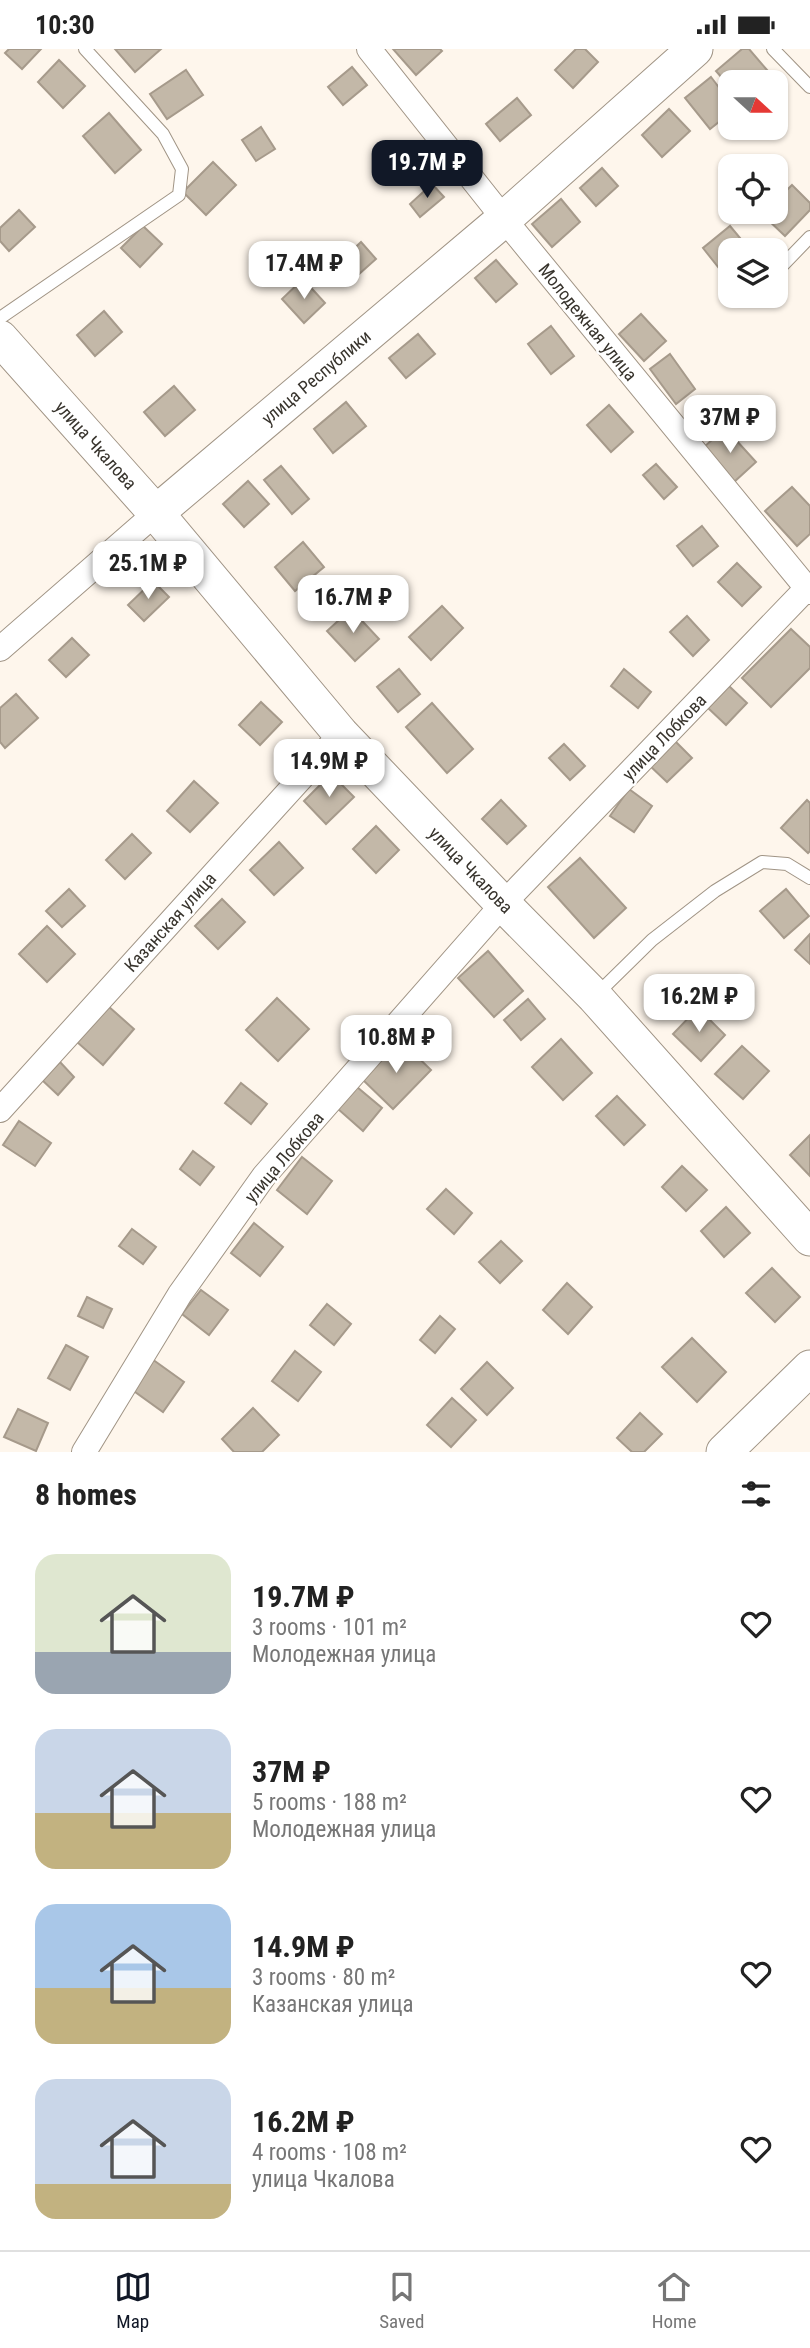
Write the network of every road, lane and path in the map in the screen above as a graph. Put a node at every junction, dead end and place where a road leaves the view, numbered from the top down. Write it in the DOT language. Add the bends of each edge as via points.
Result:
graph roads {
  1 [pos="85,49"];
  2 [pos="369,49"];
  3 [pos="695,49"];
  4 [pos="773,49"];
  5 [pos="810,87"];
  6 [pos="504,219"];
  7 [pos="810,237"];
  8 [pos="788,260"];
  9 [pos="0,318"];
  10 [pos="0,338"];
  11 [pos="156,513"];
  12 [pos="809,589"];
  13 [pos="0,649"];
  14 [pos="341,734"];
  15 [pos="810,878"];
  16 [pos="503,904"];
  17 [pos="595,997"];
  18 [pos="0,1110"];
  19 [pos="810,1238"];
  20 [pos="810,1368"];
  21 [pos="84,1452"];
  22 [pos="724,1452"];
  1 -- 9 [label="lane" via="163,134 182,169 179,195"];
  2 -- 6 [label="street, Молодежная улица"];
  3 -- 6 [label="main road, улица Республики"];
  4 -- 5 [label="lane"];
  6 -- 11 [label="main road, улица Республики"];
  6 -- 12 [label="street, Молодежная улица"];
  7 -- 8 [label="lane"];
  10 -- 11 [label="main road, улица Чкалова"];
  11 -- 13 [label="street, улица Республики"];
  11 -- 14 [label="main road, улица Чкалова"];
  12 -- 16 [label="street, улица Лобкова"];
  14 -- 16 [label="main road, улица Чкалова"];
  14 -- 18 [label="street, Казанская улица"];
  15 -- 17 [label="lane" via="788,864 762,862 715,891 652,940"];
  16 -- 17 [label="main road, улица Чкалова"];
  16 -- 21 [label="street, улица Лобкова" via="264,1176 180,1294"];
  17 -- 19 [label="main road, улица Чкалова"];
  20 -- 22 [label="main road"];
}
